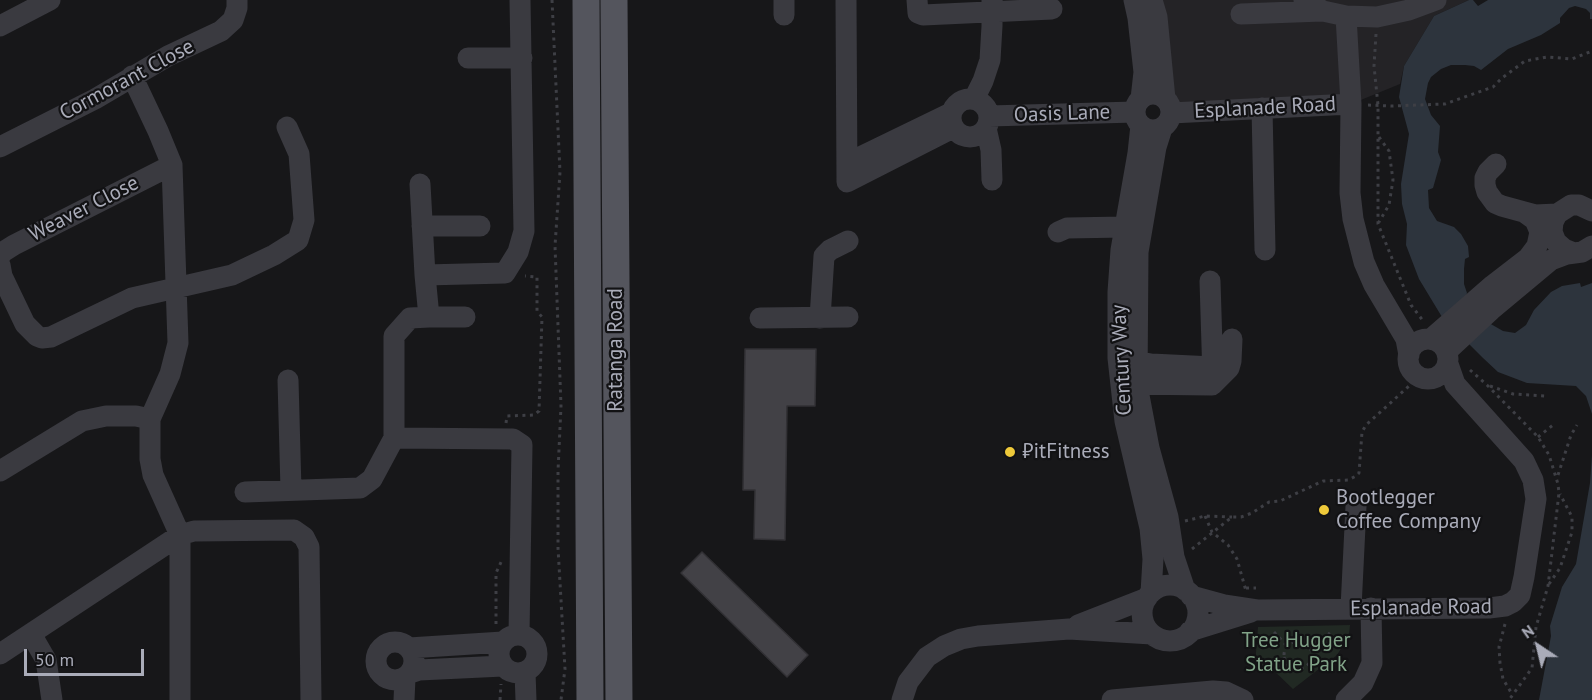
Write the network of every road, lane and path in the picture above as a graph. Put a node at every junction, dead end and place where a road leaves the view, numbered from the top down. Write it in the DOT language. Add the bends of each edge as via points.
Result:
graph roads {
  1 [pos="50,0"];
  2 [pos="237,0"];
  3 [pos="520,0"];
  4 [pos="552,0"];
  5 [pos="586,0"];
  6 [pos="614,0"];
  7 [pos="846,0"];
  8 [pos="917,0"];
  9 [pos="1134,0"];
  10 [pos="1152,0"];
  11 [pos="1304,0"];
  12 [pos="1436,0"];
  13 [pos="992,5"];
  14 [pos="1409,5"];
  15 [pos="1052,9"];
  16 [pos="1323,10"];
  17 [pos="1241,14"];
  18 [pos="1346,16"];
  19 [pos="0,26"];
  20 [pos="1592,51"];
  21 [pos="468,58"];
  22 [pos="522,58"];
  23 [pos="132,76"];
  24 [pos="1351,104"];
  25 [pos="1262,108"];
  26 [pos="1139,112"];
  27 [pos="1166,113"];
  28 [pos="970,125"];
  29 [pos="287,127"];
  30 [pos="1378,137"];
  31 [pos="0,147"];
  32 [pos="1496,164"];
  33 [pos="172,165"];
  34 [pos="992,176"];
  35 [pos="420,184"];
  36 [pos="1592,211"];
  37 [pos="1524,212"];
  38 [pos="1555,223"];
  39 [pos="1378,224"];
  40 [pos="422,226"];
  41 [pos="480,226"];
  42 [pos="848,241"];
  43 [pos="1583,249"];
  44 [pos="1265,250"];
  45 [pos="0,256"];
  46 [pos="1528,258"];
  47 [pos="512,262"];
  48 [pos="0,265"];
  49 [pos="425,275"];
  50 [pos="1210,281"];
  51 [pos="176,288"];
  52 [pos="1485,304"];
  53 [pos="429,317"];
  54 [pos="465,317"];
  55 [pos="848,317"];
  56 [pos="760,318"];
  57 [pos="820,318"];
  58 [pos="1394,318"];
  59 [pos="1232,339"];
  60 [pos="1443,343"];
  61 [pos="1408,355"];
  62 [pos="1127,360"];
  63 [pos="1216,375"];
  64 [pos="1425,378"];
  65 [pos="288,380"];
  66 [pos="1129,384"];
  67 [pos="1455,384"];
  68 [pos="1488,386"];
  69 [pos="1546,396"];
  70 [pos="150,419"];
  71 [pos="1553,425"];
  72 [pos="1577,425"];
  73 [pos="1538,437"];
  74 [pos="394,438"];
  75 [pos="504,439"];
  76 [pos="0,471"];
  77 [pos="1557,476"];
  78 [pos="291,490"];
  79 [pos="244,492"];
  80 [pos="1559,493"];
  81 [pos="1356,506"];
  82 [pos="1205,516"];
  83 [pos="1232,517"];
  84 [pos="1184,522"];
  85 [pos="1212,532"];
  86 [pos="180,535"];
  87 [pos="502,550"];
  88 [pos="1191,550"];
  89 [pos="1548,585"];
  90 [pos="1256,588"];
  91 [pos="1245,589"];
  92 [pos="1188,593"];
  93 [pos="1149,595"];
  94 [pos="1253,604"];
  95 [pos="1505,606"];
  96 [pos="1361,608"];
  97 [pos="1069,628"];
  98 [pos="1190,631"];
  99 [pos="1274,632"];
  100 [pos="1330,633"];
  101 [pos="31,634"];
  102 [pos="1152,634"];
  103 [pos="506,640"];
  104 [pos="1287,646"];
  105 [pos="409,648"];
  106 [pos="1311,649"];
  107 [pos="0,654"];
  108 [pos="500,666"];
  109 [pos="525,672"];
  110 [pos="382,676"];
  111 [pos="408,676"];
  112 [pos="1512,694"];
  113 [pos="52,700"];
  114 [pos="180,700"];
  115 [pos="311,700"];
  116 [pos="389,700"];
  117 [pos="404,700"];
  118 [pos="500,700"];
  119 [pos="526,700"];
  120 [pos="561,700"];
  121 [pos="590,700"];
  122 [pos="619,700"];
  123 [pos="902,700"];
  124 [pos="1112,700"];
  125 [pos="1243,700"];
  126 [pos="1346,700"];
  1 -- 19 [label="street"];
  2 -- 23 [label="street, Cormorant Close" via="233,20 221,31"];
  3 -- 22 [label="street"];
  4 -- 120 [label="path" via="560,172 555,246 561,406 558,548 565,669"];
  5 -- 121 [label="main road, Ratanga Road"];
  6 -- 122 [label="main road, Ratanga Road"];
  7 -- 28 [label="street" via="847,173"];
  8 -- 13 [label="street" via="917,10 923,15"];
  9 -- 26 [label="street, Century Way" via="1144,72"];
  10 -- 27 [label="street, Century Way"];
  11 -- 16 [label="street"];
  12 -- 14 [label="street"];
  13 -- 15 [label="street"];
  13 -- 28 [label="street" via="990,60 974,99 984,105"];
  14 -- 18 [label="street" via="1377,17"];
  16 -- 17 [label="street"];
  16 -- 18 [label="street"];
  18 -- 24 [label="street"];
  20 -- 24 [label="path" via="1572,59 1547,57 1525,61 1493,87 1454,101 1431,106"];
  21 -- 22 [label="street"];
  22 -- 47 [label="street" via="524,231"];
  23 -- 31 [label="street, Cormorant Close"];
  23 -- 33 [label="street, Weaver Close"];
  24 -- 25 [label="street, Esplanade Road"];
  24 -- 58 [label="street, Esplanade Road" via="1353,219 1364,262"];
  25 -- 27 [label="street, Esplanade Road"];
  25 -- 44 [label="street"];
  26 -- 27 [label="street" via="1152,130"];
  26 -- 27 [label="street" via="1151,94"];
  26 -- 28 [label="street, Oasis Lane"];
  26 -- 62 [label="street, Century Way" via="1138,153 1123,232 1118,292"];
  27 -- 62 [label="street, Century Way" via="1156,147 1138,252"];
  28 -- 34 [label="street" via="991,150"];
  29 -- 51 [label="street" via="299,154 304,220 298,240 232,275"];
  30 -- 39 [label="path" via="1389,150 1393,180 1389,205"];
  32 -- 37 [label="street" via="1485,178 1487,192 1495,203"];
  33 -- 45 [label="street, Weaver Close" via="14,245"];
  33 -- 51 [label="street, Weaver Close"];
  35 -- 40 [label="street"];
  36 -- 38 [label="street" via="1571,205"];
  37 -- 38 [label="street" via="1544,215"];
  37 -- 46 [label="street" via="1535,220 1540,232 1537,246"];
  38 -- 43 [label="street" via="1556,242 1564,249"];
  38 -- 46 [label="street" via="1544,246"];
  40 -- 41 [label="street"];
  40 -- 49 [label="street"];
  42 -- 57 [label="street" via="824,256"];
  43 -- 52 [label="street" via="1551,260"];
  46 -- 52 [label="street"];
  47 -- 49 [label="street" via="505,273"];
  47 -- 75 [label="path" via="522,275 537,277 537,311 542,317 540,395 539,411 534,415 507,416"];
  48 -- 51 [label="street" via="25,324 42,338 132,298"];
  49 -- 53 [label="street"];
  50 -- 63 [label="street"];
  51 -- 70 [label="street, Weaver Close" via="175,360"];
  52 -- 60 [label="street"];
  53 -- 54 [label="street"];
  53 -- 74 [label="street" via="410,318 394,336"];
  55 -- 57 [label="street"];
  56 -- 57 [label="street"];
  58 -- 60 [label="street, Esplanade Road" via="1405,328"];
  58 -- 61 [label="street, Esplanade Road" via="1406,339"];
  59 -- 63 [label="street" via="1229,368"];
  60 -- 61 [label="street" via="1415,344"];
  60 -- 64 [label="street" via="1442,374"];
  60 -- 67 [label="street, Esplanade Road"];
  61 -- 64 [label="street" via="1411,369"];
  62 -- 63 [label="street"];
  62 -- 66 [label="street, Century Way"];
  63 -- 66 [label="street"];
  64 -- 67 [label="street"];
  64 -- 83 [label="path" via="1366,425 1356,476 1323,481 1280,501 1269,502 1252,513"];
  65 -- 78 [label="street"];
  66 -- 92 [label="street, Century Way" via="1168,517 1174,558"];
  66 -- 93 [label="street, Century Way" via="1125,421 1150,528 1153,559"];
  67 -- 95 [label="street, Esplanade Road" via="1524,461 1533,480 1536,499 1524,577 1520,595"];
  68 -- 69 [label="path" via="1513,394"];
  70 -- 76 [label="street" via="106,416 82,421"];
  70 -- 86 [label="street" via="153,475"];
  71 -- 73 [label="path"];
  72 -- 77 [label="path"];
  74 -- 75 [label="street"];
  74 -- 78 [label="street" via="372,479 360,488"];
  75 -- 103 [label="street" via="522,445"];
  78 -- 79 [label="street"];
  80 -- 89 [label="path" via="1572,517 1572,532 1560,568"];
  81 -- 96 [label="street"];
  82 -- 83 [label="path"];
  82 -- 84 [label="path"];
  82 -- 85 [label="path"];
  83 -- 85 [label="path"];
  85 -- 88 [label="path"];
  85 -- 91 [label="path" via="1237,559"];
  86 -- 101 [label="street"];
  86 -- 114 [label="street"];
  86 -- 115 [label="street" via="194,531 294,530 304,537 309,547"];
  87 -- 103 [label="path" via="496,573 496,626 500,638"];
  90 -- 91 [label="path"];
  91 -- 94 [label="path"];
  92 -- 93 [label="street" via="1177,586 1166,586"];
  92 -- 94 [label="street, Esplanade Road" via="1224,605"];
  92 -- 98 [label="street" via="1196,604 1197,615"];
  93 -- 97 [label="street"];
  93 -- 102 [label="street" via="1142,619"];
  94 -- 96 [label="street, Esplanade Road"];
  94 -- 98 [label="street, Esplanade Road"];
  95 -- 96 [label="street, Esplanade Road"];
  95 -- 112 [label="path" via="1500,663"];
  96 -- 126 [label="street" via="1369,666 1363,683"];
  97 -- 102 [label="street"];
  97 -- 123 [label="street" via="952,642 916,669"];
  98 -- 102 [label="street" via="1170,641"];
  99 -- 104 [label="path"];
  100 -- 106 [label="path"];
  101 -- 107 [label="street"];
  101 -- 113 [label="street" via="46,660"];
  103 -- 105 [label="street"];
  103 -- 108 [label="street" via="499,650"];
  103 -- 109 [label="street" via="529,638 536,646 533,666"];
  104 -- 106 [label="path" via="1303,642"];
  104 -- 106 [label="path" via="1286,662 1299,670 1312,660"];
  105 -- 110 [label="street" via="395,642 381,648 376,662"];
  105 -- 111 [label="street" via="415,660"];
  108 -- 109 [label="street"];
  108 -- 111 [label="street" via="419,670"];
  108 -- 118 [label="path"];
  109 -- 119 [label="street"];
  110 -- 111 [label="street" via="393,681"];
  110 -- 116 [label="street"];
  111 -- 117 [label="street"];
  124 -- 125 [label="street" via="1213,691"];
}
